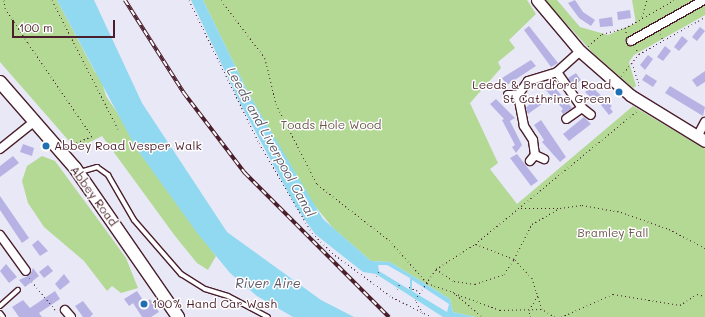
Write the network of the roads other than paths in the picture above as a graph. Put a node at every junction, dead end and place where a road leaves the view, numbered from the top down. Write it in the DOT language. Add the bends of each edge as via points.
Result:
graph roads {
  1 [pos="537,0"];
  2 [pos="704,0"];
  3 [pos="631,41"];
  4 [pos="581,51"];
  5 [pos="557,72"];
  6 [pos="0,82"];
  7 [pos="508,95"];
  8 [pos="518,95"];
  9 [pos="582,108"];
  10 [pos="591,115"];
  11 [pos="566,119"];
  12 [pos="35,121"];
  13 [pos="705,122"];
  14 [pos="701,139"];
  15 [pos="0,149"];
  16 [pos="544,159"];
  17 [pos="78,173"];
  18 [pos="0,235"];
  19 [pos="26,270"];
  20 [pos="18,290"];
  21 [pos="0,306"];
  22 [pos="65,310"];
  23 [pos="0,313"];
  24 [pos="3,317"];
  25 [pos="71,317"];
  26 [pos="178,317"];
  27 [pos="268,317"];
  1 -- 4 [label="main road"];
  2 -- 3 [label="street"];
  4 -- 5 [label="street"];
  4 -- 14 [label="main road" via="644,106"];
  5 -- 8 [label="street" via="528,81"];
  5 -- 9 [label="street"];
  6 -- 12 [label="main road, Abbey Road"];
  7 -- 8 [label="street"];
  8 -- 16 [label="street" via="524,126 533,140 533,158"];
  9 -- 10 [label="street"];
  9 -- 11 [label="street"];
  12 -- 15 [label="street"];
  12 -- 17 [label="main road, Abbey Road"];
  13 -- 14 [label="street"];
  17 -- 26 [label="main road, Abbey Road"];
  17 -- 27 [label="lane" via="85,168 97,167 108,175 134,220 181,274 205,289 228,296"];
  18 -- 19 [label="street"];
  20 -- 21 [label="lane"];
  22 -- 25 [label="street"];
  23 -- 24 [label="lane"];
}
